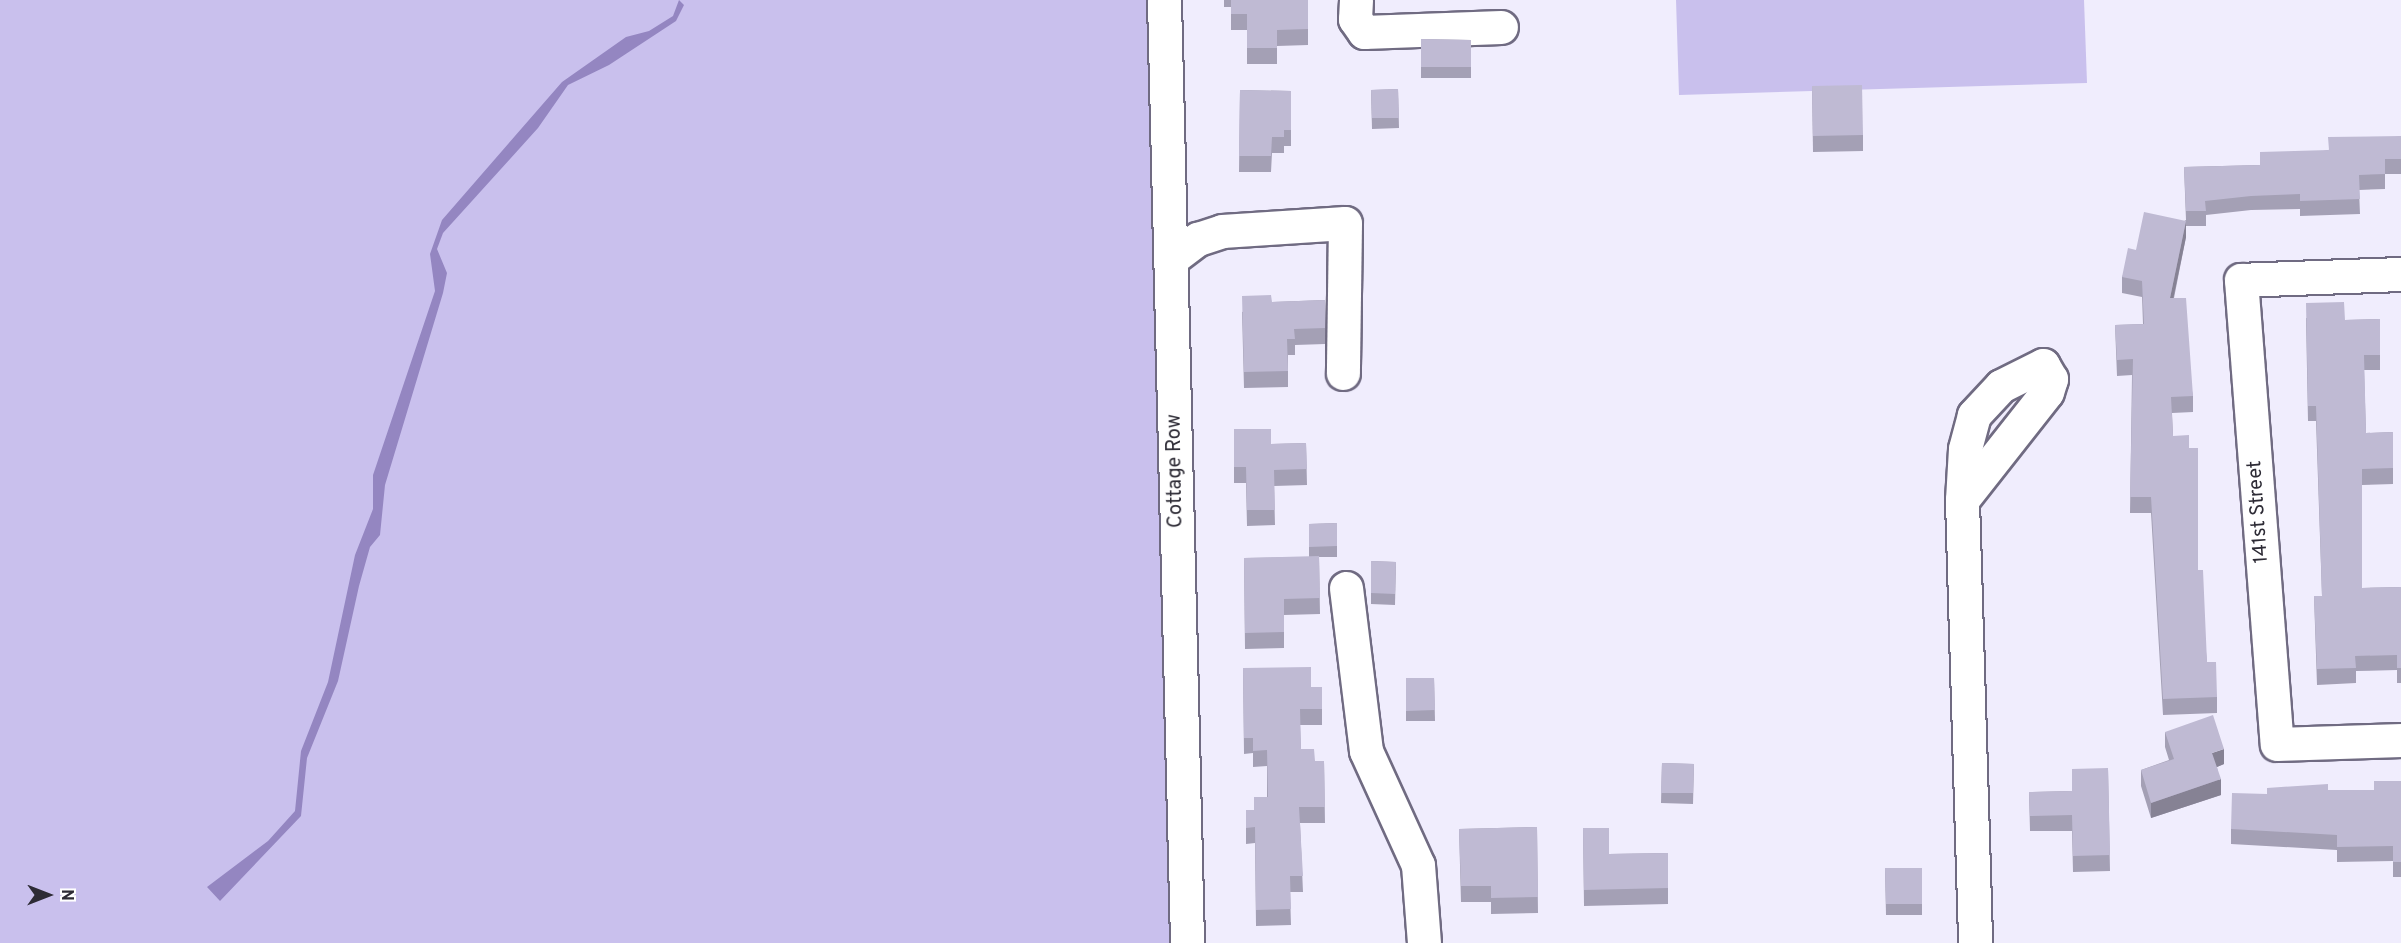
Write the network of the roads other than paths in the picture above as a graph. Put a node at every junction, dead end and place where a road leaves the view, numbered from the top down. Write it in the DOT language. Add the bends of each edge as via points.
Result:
graph roads {
  1 [pos="1164,0"];
  2 [pos="1356,0"];
  3 [pos="1501,27"];
  4 [pos="1171,259"];
  5 [pos="2401,274"];
  6 [pos="1343,373"];
  7 [pos="1962,500"];
  8 [pos="1346,588"];
  9 [pos="2401,740"];
  10 [pos="1187,943"];
  11 [pos="1424,943"];
  12 [pos="1975,943"];
  1 -- 4 [label="street, Cottage Row"];
  2 -- 3 [label="street" via="1355,19 1364,32"];
  4 -- 6 [label="street" via="1198,239 1222,231 1345,223"];
  4 -- 10 [label="street, Cottage Row"];
  5 -- 9 [label="street, 141st Street" via="2241,280 2277,744"];
  7 -- 12 [label="street"];
  8 -- 11 [label="street" via="1366,751 1418,865"];
}
